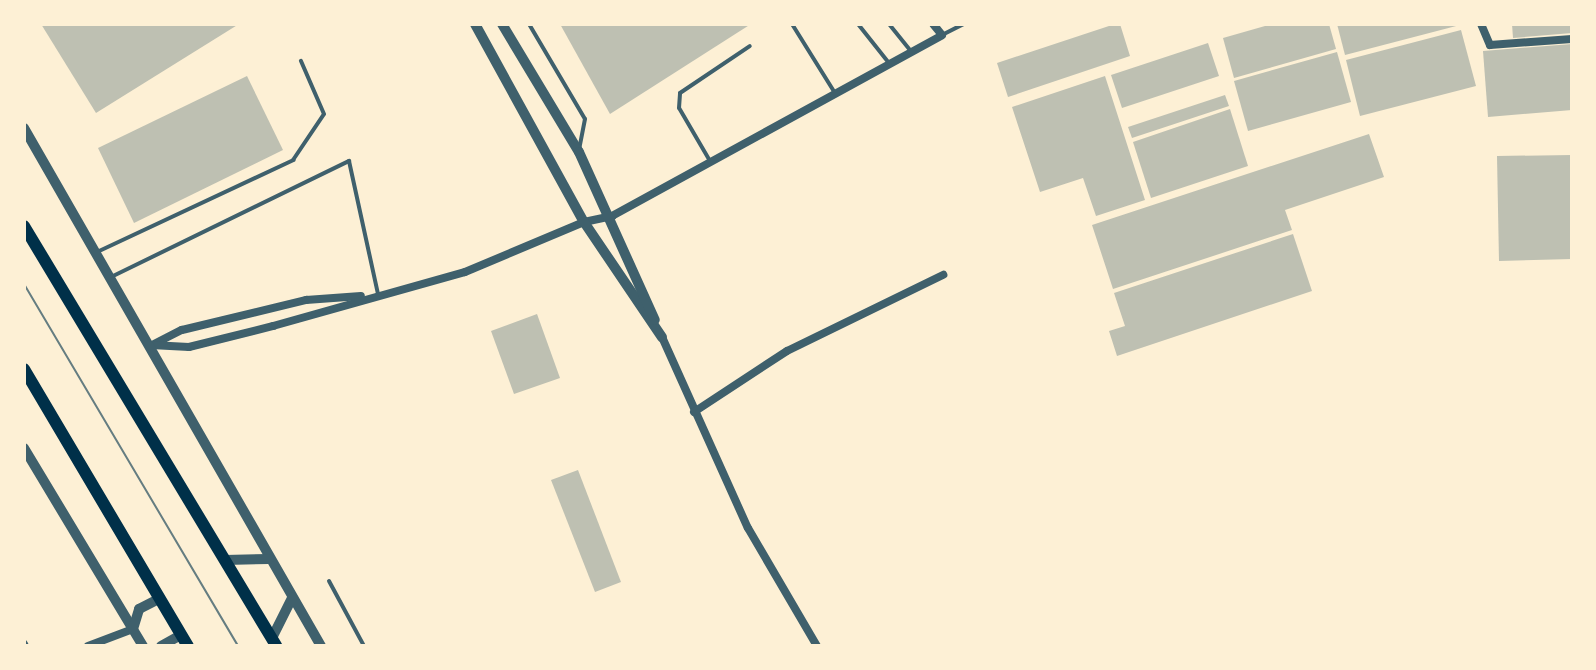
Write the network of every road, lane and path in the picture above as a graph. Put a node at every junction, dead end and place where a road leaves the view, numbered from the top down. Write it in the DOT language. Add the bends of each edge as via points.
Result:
graph roads {
  1 [pos="475,24"];
  2 [pos="502,24"];
  3 [pos="529,24"];
  4 [pos="792,24"];
  5 [pos="858,24"];
  6 [pos="889,24"];
  7 [pos="933,24"];
  8 [pos="964,24"];
  9 [pos="1481,24"];
  10 [pos="942,35"];
  11 [pos="1572,39"];
  12 [pos="750,46"];
  13 [pos="911,52"];
  14 [pos="301,61"];
  15 [pos="889,63"];
  16 [pos="835,93"];
  17 [pos="24,128"];
  18 [pos="579,152"];
  19 [pos="711,162"];
  20 [pos="612,216"];
  21 [pos="584,222"];
  22 [pos="24,226"];
  23 [pos="97,252"];
  24 [pos="943,275"];
  25 [pos="111,277"];
  26 [pos="378,295"];
  27 [pos="662,337"];
  28 [pos="151,345"];
  29 [pos="24,369"];
  30 [pos="694,412"];
  31 [pos="24,448"];
  32 [pos="269,559"];
  33 [pos="225,560"];
  34 [pos="329,581"];
  35 [pos="292,598"];
  36 [pos="159,599"];
  37 [pos="133,629"];
  38 [pos="185,640"];
  39 [pos="274,642"];
  40 [pos="88,646"];
  41 [pos="143,646"];
  42 [pos="161,646"];
  43 [pos="321,646"];
  44 [pos="364,646"];
  45 [pos="817,646"];
  1 -- 21 [label="street"];
  2 -- 18 [label="street"];
  3 -- 18 [label="lane" via="585,119"];
  4 -- 16 [label="lane"];
  5 -- 15 [label="lane"];
  6 -- 13 [label="lane"];
  7 -- 10 [label="street"];
  8 -- 10 [label="lane"];
  9 -- 11 [label="street" via="1490,45"];
  10 -- 13 [label="street"];
  12 -- 19 [label="lane" via="680,93 679,108"];
  13 -- 15 [label="street"];
  14 -- 23 [label="lane" via="324,114 293,160"];
  15 -- 16 [label="street"];
  16 -- 19 [label="street"];
  17 -- 23 [label="street"];
  18 -- 20 [label="street"];
  19 -- 20 [label="street"];
  20 -- 21 [label="street"];
  20 -- 27 [label="street"];
  21 -- 26 [label="street" via="465,272"];
  21 -- 27 [label="street"];
  22 -- 33 [label="highway"];
  23 -- 25 [label="street"];
  24 -- 30 [label="street" via="787,351"];
  25 -- 26 [label="lane" via="349,161"];
  25 -- 28 [label="street"];
  26 -- 28 [label="street" via="189,347"];
  26 -- 28 [label="street" via="306,300 182,330"];
  27 -- 30 [label="street"];
  28 -- 32 [label="street"];
  29 -- 36 [label="highway"];
  30 -- 45 [label="street" via="748,528"];
  31 -- 37 [label="street"];
  32 -- 33 [label="street"];
  32 -- 35 [label="street"];
  33 -- 39 [label="highway"];
  34 -- 44 [label="lane"];
  35 -- 39 [label="street"];
  35 -- 43 [label="street"];
  36 -- 37 [label="street" via="139,609"];
  36 -- 38 [label="highway"];
  37 -- 40 [label="street"];
  37 -- 41 [label="street"];
  38 -- 42 [label="street"];
}
